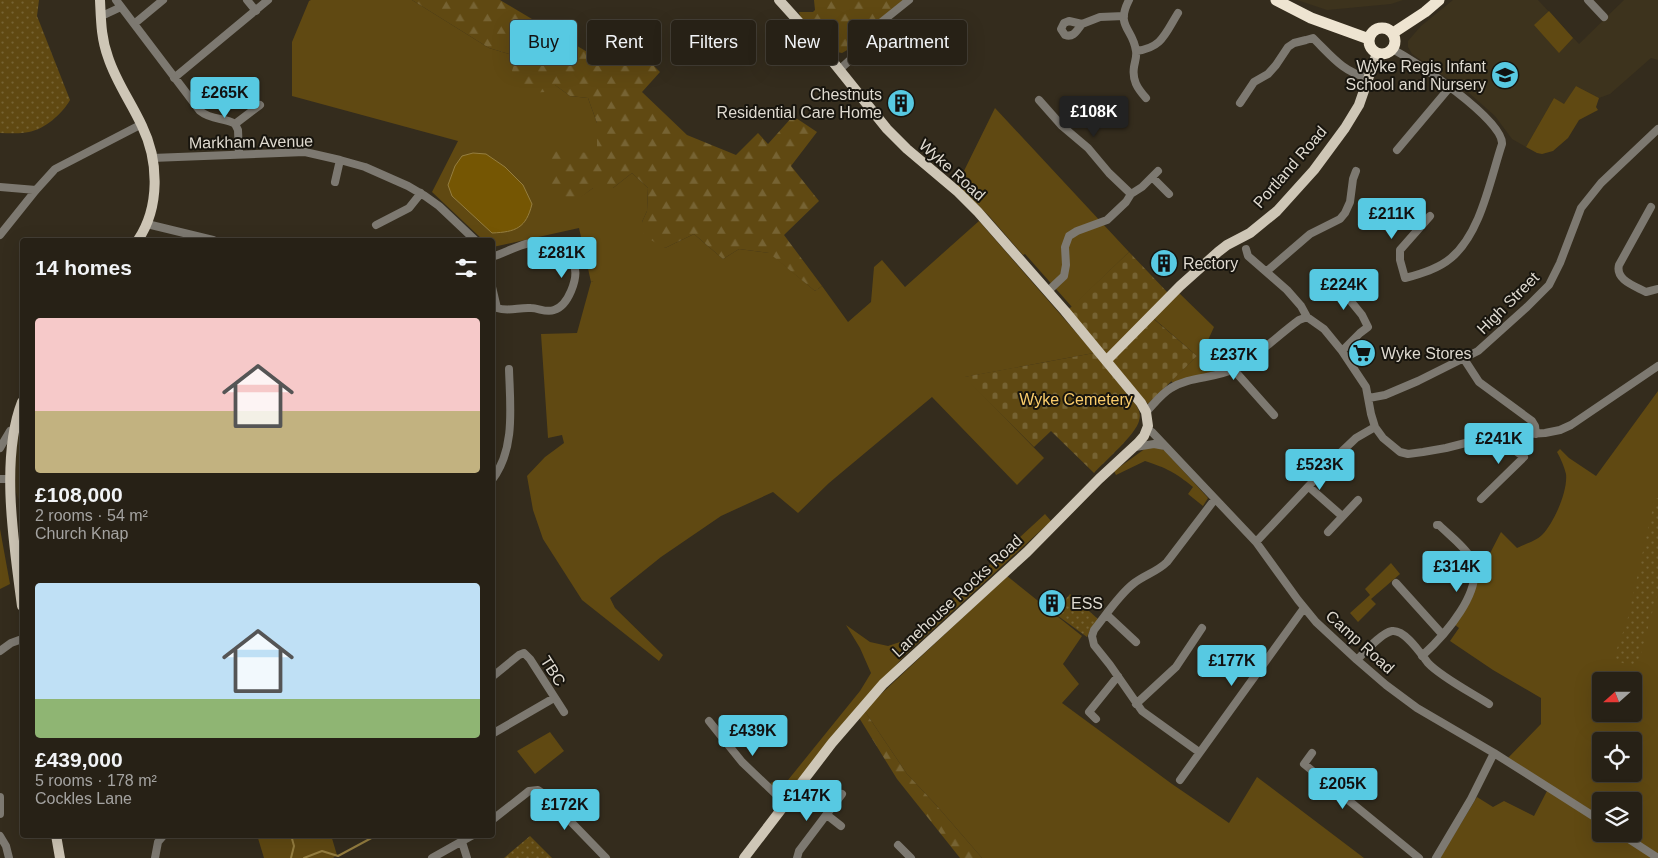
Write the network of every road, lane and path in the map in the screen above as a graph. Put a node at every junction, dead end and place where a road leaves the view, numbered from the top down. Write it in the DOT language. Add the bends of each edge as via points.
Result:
graph roads {
  1 [pos="100,0"];
  2 [pos="162,0"];
  3 [pos="247,0"];
  4 [pos="268,0"];
  5 [pos="780,0"];
  6 [pos="909,0"];
  7 [pos="1129,0"];
  8 [pos="1276,0"];
  9 [pos="1439,0"];
  10 [pos="1588,0"];
  11 [pos="118,3"];
  12 [pos="256,11"];
  13 [pos="1178,14"];
  14 [pos="101,15"];
  15 [pos="1124,16"];
  16 [pos="1604,17"];
  17 [pos="134,24"];
  18 [pos="1082,24"];
  19 [pos="1393,33"];
  20 [pos="1369,39"];
  21 [pos="1392,49"];
  22 [pos="1136,51"];
  23 [pos="1377,53"];
  24 [pos="839,70"];
  25 [pos="174,78"];
  26 [pos="1368,78"];
  27 [pos="1450,87"];
  28 [pos="1146,98"];
  29 [pos="1039,100"];
  30 [pos="1240,103"];
  31 [pos="260,105"];
  32 [pos="142,124"];
  33 [pos="235,124"];
  34 [pos="1658,129"];
  35 [pos="1397,150"];
  36 [pos="239,154"];
  37 [pos="152,158"];
  38 [pos="340,160"];
  39 [pos="1356,171"];
  40 [pos="335,182"];
  41 [pos="0,187"];
  42 [pos="36,190"];
  43 [pos="421,193"];
  44 [pos="1131,194"];
  45 [pos="1169,194"];
  46 [pos="1651,207"];
  47 [pos="1430,216"];
  48 [pos="147,224"];
  49 [pos="376,225"];
  50 [pos="0,235"];
  51 [pos="139,238"];
  52 [pos="205,238"];
  53 [pos="473,238"];
  54 [pos="1246,249"];
  55 [pos="495,256"];
  56 [pos="1266,272"];
  57 [pos="1336,283"];
  58 [pos="1658,289"];
  59 [pos="1048,292"];
  60 [pos="495,300"];
  61 [pos="1307,317"];
  62 [pos="1342,351"];
  63 [pos="1464,359"];
  64 [pos="1107,360"];
  65 [pos="1658,366"];
  66 [pos="509,369"];
  67 [pos="1233,369"];
  68 [pos="1369,398"];
  69 [pos="20,406"];
  70 [pos="1146,412"];
  71 [pos="1274,415"];
  72 [pos="1375,427"];
  73 [pos="1147,430"];
  74 [pos="10,431"];
  75 [pos="1536,434"];
  76 [pos="1503,435"];
  77 [pos="1135,447"];
  78 [pos="0,448"];
  79 [pos="1167,448"];
  80 [pos="495,475"];
  81 [pos="3,479"];
  82 [pos="1308,487"];
  83 [pos="1215,499"];
  84 [pos="1481,499"];
  85 [pos="1358,500"];
  86 [pos="1342,516"];
  87 [pos="1437,525"];
  88 [pos="1328,532"];
  89 [pos="1256,542"];
  90 [pos="1396,583"];
  91 [pos="20,587"];
  92 [pos="1304,608"];
  93 [pos="1107,615"];
  94 [pos="1202,628"];
  95 [pos="1442,634"];
  96 [pos="20,639"];
  97 [pos="1136,642"];
  98 [pos="0,651"];
  99 [pos="1422,656"];
  100 [pos="1357,660"];
  101 [pos="495,675"];
  102 [pos="1118,676"];
  103 [pos="554,698"];
  104 [pos="1136,704"];
  105 [pos="1489,704"];
  106 [pos="564,712"];
  107 [pos="1096,719"];
  108 [pos="710,720"];
  109 [pos="495,732"];
  110 [pos="1200,752"];
  111 [pos="1312,753"];
  112 [pos="1494,753"];
  113 [pos="1180,780"];
  114 [pos="842,794"];
  115 [pos="0,796"];
  116 [pos="785,803"];
  117 [pos="0,814"];
  118 [pos="827,815"];
  119 [pos="1592,815"];
  120 [pos="495,818"];
  121 [pos="841,826"];
  122 [pos="0,836"];
  123 [pos="57,838"];
  124 [pos="161,838"];
  125 [pos="468,838"];
  126 [pos="462,842"];
  127 [pos="1633,842"];
  128 [pos="898,845"];
  129 [pos="9,858"];
  130 [pos="60,858"];
  131 [pos="155,858"];
  132 [pos="432,858"];
  133 [pos="467,858"];
  134 [pos="606,858"];
  135 [pos="744,858"];
  136 [pos="797,858"];
  137 [pos="911,858"];
  138 [pos="1419,858"];
  139 [pos="1436,858"];
  140 [pos="1658,858"];
  1 -- 14 [label="main road"];
  2 -- 17 [label="street"];
  3 -- 12 [label="street"];
  4 -- 12 [label="street"];
  5 -- 24 [label="main road, Wyke Road"];
  6 -- 24 [label="street" via="866,35 861,50"];
  7 -- 15 [label="street"];
  8 -- 20 [label="highway" via="1310,18"];
  9 -- 19 [label="highway"];
  10 -- 16 [label="street"];
  11 -- 14 [label="street" via="112,12"];
  11 -- 17 [label="street"];
  12 -- 25 [label="street"];
  13 -- 22 [label="street" via="1158,44"];
  14 -- 32 [label="main road" via="104,43 112,70"];
  15 -- 18 [label="street" via="1100,17"];
  15 -- 22 [label="street" via="1125,29"];
  17 -- 25 [label="street"];
  19 -- 20 [label="highway" via="1381,28 1373,31"];
  19 -- 21 [label="highway" via="1395,43"];
  20 -- 23 [label="highway"];
  21 -- 23 [label="highway"];
  21 -- 27 [label="street"];
  22 -- 28 [label="street" via="1134,78 1138,90"];
  23 -- 26 [label="main road, Portland Road"];
  24 -- 59 [label="main road, Wyke Road" via="887,129 958,192"];
  25 -- 33 [label="street" via="204,114"];
  26 -- 30 [label="street" via="1343,68 1316,40 1310,38 1288,47 1276,66 1254,82"];
  26 -- 64 [label="main road, Portland Road" via="1359,105 1345,128 1281,207 1250,233 1218,252"];
  27 -- 35 [label="street"];
  27 -- 47 [label="street" via="1488,118 1500,133 1502,144 1478,219 1468,239 1446,262 1405,278 1400,250"];
  29 -- 44 [label="street"];
  31 -- 33 [label="street"];
  32 -- 37 [label="main road"];
  32 -- 42 [label="street" via="55,169"];
  33 -- 36 [label="street"];
  34 -- 63 [label="street, High Street" via="1601,182 1581,208 1549,285 1484,347"];
  36 -- 37 [label="street, Markham Avenue"];
  36 -- 38 [label="street, Markham Avenue" via="305,152"];
  37 -- 48 [label="main road" via="154,196"];
  38 -- 40 [label="street"];
  38 -- 43 [label="street, Markham Avenue" via="365,167"];
  39 -- 56 [label="street" via="1350,202 1340,220 1310,234"];
  41 -- 42 [label="street"];
  42 -- 50 [label="street"];
  43 -- 49 [label="street" via="409,208"];
  43 -- 53 [label="street, Markham Avenue"];
  44 -- 45 [label="street" via="1155,174"];
  44 -- 59 [label="street" via="1107,220 1069,236 1065,247 1064,276"];
  46 -- 58 [label="street" via="1618,269 1623,280 1646,292"];
  48 -- 51 [label="main road"];
  48 -- 52 [label="street"];
  54 -- 56 [label="street" via="1248,256"];
  55 -- 60 [label="street" via="535,242 567,255 575,269 566,302 553,311 497,308"];
  56 -- 61 [label="street" via="1301,306"];
  57 -- 62 [label="street" via="1368,327"];
  59 -- 64 [label="main road, Wyke Road"];
  61 -- 62 [label="street" via="1324,329"];
  61 -- 67 [label="street"];
  62 -- 68 [label="street" via="1364,382"];
  63 -- 68 [label="street, High Street" via="1418,382"];
  63 -- 75 [label="street" via="1479,382 1532,421"];
  64 -- 70 [label="main road"];
  65 -- 75 [label="street" via="1571,425"];
  66 -- 80 [label="street" via="509,435 506,453"];
  67 -- 70 [label="street" via="1171,388"];
  67 -- 71 [label="street"];
  68 -- 72 [label="street"];
  69 -- 74 [label="main road"];
  70 -- 73 [label="main road"];
  72 -- 76 [label="street" via="1397,450 1408,454"];
  72 -- 82 [label="street" via="1356,438"];
  73 -- 77 [label="main road, Lanehouse Rocks Road"];
  73 -- 79 [label="street, Camp Road"];
  74 -- 78 [label="street"];
  74 -- 81 [label="main road"];
  75 -- 76 [label="street"];
  76 -- 84 [label="street" via="1506,444 1524,457"];
  77 -- 79 [label="street" via="1154,444"];
  77 -- 116 [label="main road, Lanehouse Rocks Road" via="883,684"];
  79 -- 83 [label="street, Camp Road"];
  81 -- 91 [label="main road"];
  82 -- 86 [label="street"];
  82 -- 89 [label="street"];
  83 -- 89 [label="street, Camp Road"];
  83 -- 93 [label="street" via="1165,564 1134,583"];
  85 -- 86 [label="street"];
  86 -- 88 [label="street"];
  87 -- 95 [label="street" via="1468,554 1474,573 1472,588 1462,609"];
  89 -- 92 [label="street, Camp Road"];
  90 -- 95 [label="street"];
  92 -- 100 [label="street, Camp Road"];
  92 -- 110 [label="street"];
  93 -- 97 [label="street"];
  93 -- 102 [label="street" via="1093,633 1092,642"];
  94 -- 104 [label="street" via="1173,670"];
  95 -- 99 [label="street"];
  96 -- 98 [label="street"];
  99 -- 100 [label="street" via="1406,637 1393,631 1382,636"];
  99 -- 105 [label="street" via="1434,668"];
  100 -- 112 [label="street, Camp Road" via="1417,708"];
  101 -- 103 [label="street, TBC" via="524,653"];
  102 -- 104 [label="street"];
  102 -- 107 [label="street" via="1089,712"];
  103 -- 106 [label="street, TBC"];
  103 -- 109 [label="street"];
  104 -- 110 [label="street"];
  108 -- 116 [label="street" via="742,762"];
  110 -- 113 [label="street"];
  111 -- 138 [label="street" via="1302,767"];
  112 -- 119 [label="street, Camp Road"];
  112 -- 139 [label="street" via="1471,800"];
  114 -- 118 [label="street"];
  115 -- 117 [label="street"];
  116 -- 135 [label="main road, Lanehouse Rocks Road"];
  118 -- 121 [label="street"];
  118 -- 136 [label="street"];
  120 -- 134 [label="street" via="527,792 538,790"];
  122 -- 129 [label="street"];
  123 -- 130 [label="main road"];
  124 -- 131 [label="street"];
  125 -- 126 [label="street"];
  126 -- 132 [label="street"];
  126 -- 133 [label="street"];
  127 -- 140 [label="street"];
  128 -- 137 [label="street"];
}
